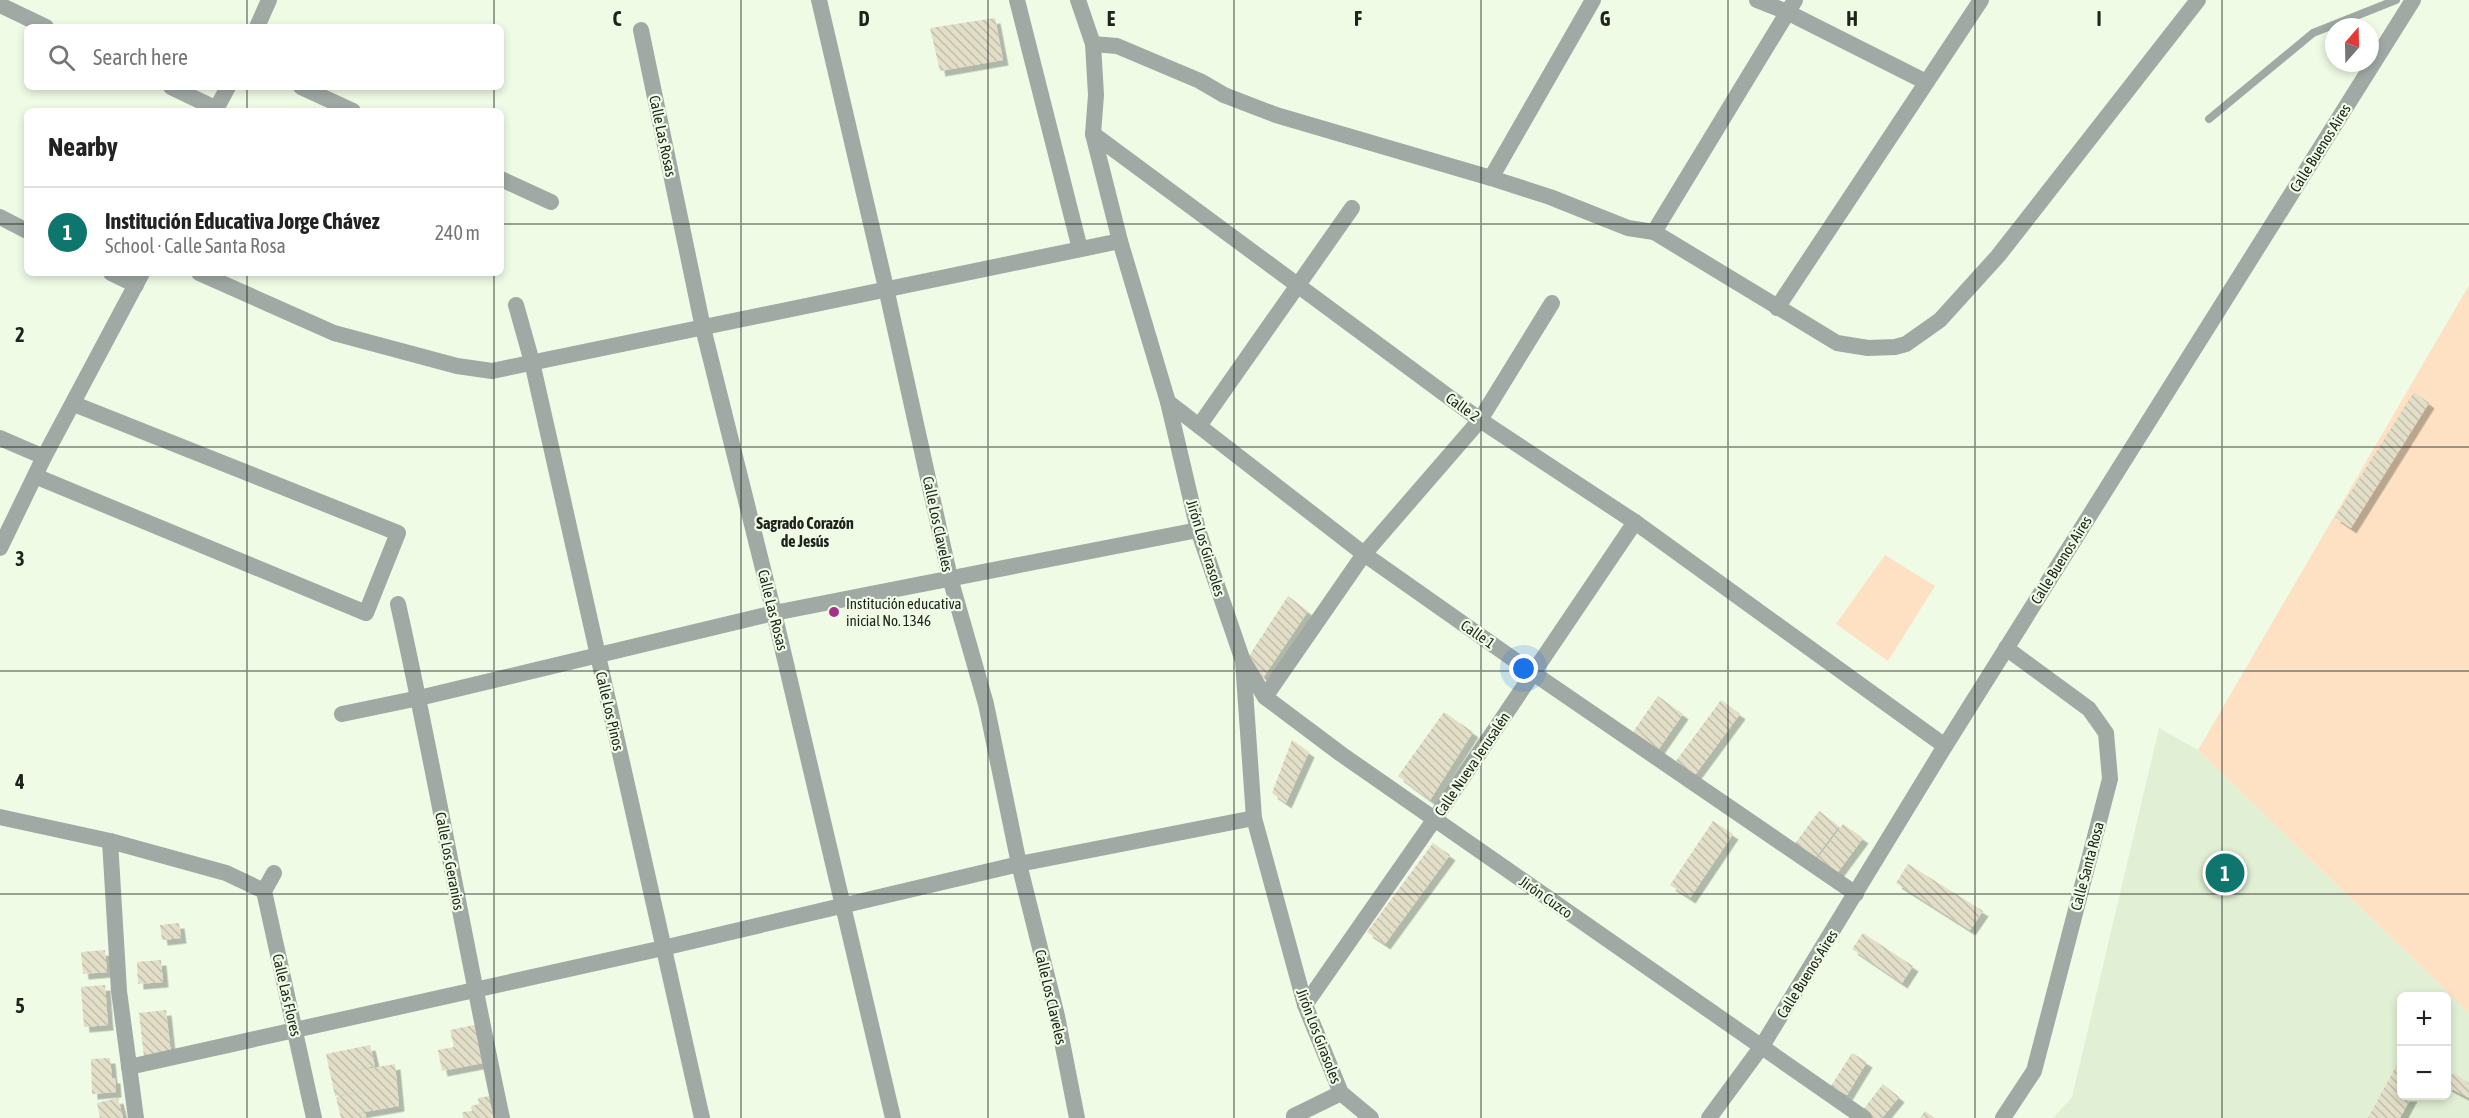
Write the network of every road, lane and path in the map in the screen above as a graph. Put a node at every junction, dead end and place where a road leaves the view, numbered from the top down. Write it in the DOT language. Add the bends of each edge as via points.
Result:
graph roads {
  1 [pos="269,0"];
  2 [pos="819,0"];
  3 [pos="1017,0"];
  4 [pos="1078,0"];
  5 [pos="1593,0"];
  6 [pos="1757,0"];
  7 [pos="1982,0"];
  8 [pos="2198,0"];
  9 [pos="2396,0"];
  10 [pos="2413,0"];
  11 [pos="0,5"];
  12 [pos="1791,6"];
  13 [pos="40,24"];
  14 [pos="258,24"];
  15 [pos="641,30"];
  16 [pos="1093,44"];
  17 [pos="1926,82"];
  18 [pos="177,90"];
  19 [pos="226,90"];
  20 [pos="308,90"];
  21 [pos="212,108"];
  22 [pos="217,108"];
  23 [pos="346,108"];
  24 [pos="2209,118"];
  25 [pos="1093,134"];
  26 [pos="1491,178"];
  27 [pos="504,180"];
  28 [pos="551,202"];
  29 [pos="1352,208"];
  30 [pos="0,217"];
  31 [pos="24,229"];
  32 [pos="1653,232"];
  33 [pos="1120,242"];
  34 [pos="1080,249"];
  35 [pos="206,276"];
  36 [pos="139,279"];
  37 [pos="1297,284"];
  38 [pos="886,288"];
  39 [pos="1551,303"];
  40 [pos="516,305"];
  41 [pos="1777,308"];
  42 [pos="703,328"];
  43 [pos="532,362"];
  44 [pos="1168,402"];
  45 [pos="74,404"];
  46 [pos="1480,420"];
  47 [pos="1199,426"];
  48 [pos="0,438"];
  49 [pos="44,457"];
  50 [pos="35,476"];
  51 [pos="1635,522"];
  52 [pos="1198,530"];
  53 [pos="0,548"];
  54 [pos="1364,554"];
  55 [pos="950,578"];
  56 [pos="398,604"];
  57 [pos="774,613"];
  58 [pos="2006,648"];
  59 [pos="597,654"];
  60 [pos="1243,661"];
  61 [pos="1533,673"];
  62 [pos="1265,697"];
  63 [pos="419,698"];
  64 [pos="342,714"];
  65 [pos="1945,746"];
  66 [pos="0,817"];
  67 [pos="1254,818"];
  68 [pos="1434,820"];
  69 [pos="110,841"];
  70 [pos="1019,864"];
  71 [pos="274,873"];
  72 [pos="264,891"];
  73 [pos="1856,894"];
  74 [pos="843,907"];
  75 [pos="663,948"];
  76 [pos="474,989"];
  77 [pos="1305,1005"];
  78 [pos="295,1030"];
  79 [pos="1762,1046"];
  80 [pos="129,1067"];
  81 [pos="1341,1093"];
  82 [pos="1289,1117"];
  83 [pos="136,1118"];
  84 [pos="314,1118"];
  85 [pos="502,1118"];
  86 [pos="702,1118"];
  87 [pos="893,1118"];
  88 [pos="1077,1118"];
  89 [pos="1371,1118"];
  90 [pos="1709,1118"];
  91 [pos="1864,1118"];
  92 [pos="2003,1118"];
  1 -- 14 [label="street"];
  2 -- 38 [label="street, Calle Los Claveles"];
  3 -- 34 [label="street"];
  4 -- 16 [label="street, Jirón Los Girasoles"];
  5 -- 26 [label="street"];
  6 -- 12 [label="street"];
  7 -- 17 [label="street"];
  8 -- 41 [label="street" via="1998,256 1928,330 1895,347 1837,344"];
  9 -- 24 [label="lane" via="2313,33"];
  10 -- 58 [label="street, Calle Buenos Aires"];
  11 -- 13 [label="street"];
  12 -- 17 [label="street"];
  12 -- 32 [label="street"];
  15 -- 42 [label="street, Calle Las Rosas"];
  16 -- 25 [label="street, Jirón Los Girasoles"];
  16 -- 26 [label="street" via="1117,46 1276,115"];
  17 -- 41 [label="street"];
  18 -- 21 [label="street"];
  19 -- 22 [label="street"];
  20 -- 23 [label="street"];
  25 -- 33 [label="street, Jirón Los Girasoles"];
  25 -- 37 [label="street, Calle 2"];
  26 -- 32 [label="street" via="1629,228"];
  27 -- 28 [label="street"];
  29 -- 37 [label="street"];
  30 -- 31 [label="street"];
  32 -- 41 [label="street"];
  33 -- 34 [label="street"];
  33 -- 44 [label="street, Jirón Los Girasoles"];
  34 -- 38 [label="street"];
  35 -- 43 [label="street" via="334,333 446,363 492,371"];
  36 -- 45 [label="street"];
  37 -- 46 [label="street, Calle 2"];
  37 -- 47 [label="street"];
  38 -- 42 [label="street"];
  38 -- 55 [label="street, Calle Los Claveles"];
  39 -- 46 [label="street"];
  40 -- 43 [label="street, Calle Los Pinos"];
  42 -- 43 [label="street"];
  42 -- 57 [label="street, Calle Las Rosas"];
  43 -- 59 [label="street, Calle Los Pinos"];
  44 -- 47 [label="street, Calle 1"];
  44 -- 52 [label="street, Jirón Los Girasoles"];
  45 -- 49 [label="street"];
  45 -- 50 [label="street" via="398,533 366,613"];
  46 -- 51 [label="street, Calle 2"];
  46 -- 54 [label="street"];
  47 -- 54 [label="street, Calle 1"];
  48 -- 49 [label="street"];
  49 -- 50 [label="street"];
  50 -- 53 [label="street"];
  51 -- 61 [label="street, Calle Nueva Jerusalén"];
  51 -- 65 [label="street, Calle 2"];
  52 -- 55 [label="street"];
  52 -- 60 [label="street, Jirón Los Girasoles"];
  54 -- 61 [label="street, Calle 1"];
  54 -- 62 [label="street"];
  55 -- 57 [label="street"];
  55 -- 70 [label="street, Calle Los Claveles" via="986,704"];
  56 -- 63 [label="street, Calle Los Geranios"];
  57 -- 59 [label="street"];
  57 -- 74 [label="street, Calle Las Rosas"];
  58 -- 65 [label="street, Calle Buenos Aires"];
  58 -- 92 [label="street, Calle Santa Rosa" via="2089,709 2106,733 2110,779 2034,1071"];
  59 -- 63 [label="street"];
  59 -- 75 [label="street, Calle Los Pinos"];
  60 -- 62 [label="street, Jirón Cuzco"];
  60 -- 67 [label="street, Jirón Los Girasoles"];
  61 -- 68 [label="street, Calle Nueva Jerusalén"];
  61 -- 73 [label="street, Calle 1"];
  62 -- 68 [label="street, Jirón Cuzco"];
  63 -- 64 [label="street"];
  63 -- 76 [label="street, Calle Los Geranios"];
  65 -- 73 [label="street, Calle Buenos Aires"];
  66 -- 69 [label="street"];
  67 -- 70 [label="street"];
  67 -- 77 [label="street, Jirón Los Girasoles"];
  68 -- 77 [label="street, Calle Nueva Jerusalén"];
  68 -- 79 [label="street, Jirón Cuzco"];
  69 -- 72 [label="street" via="226,873"];
  69 -- 80 [label="street" via="119,991"];
  70 -- 74 [label="street"];
  70 -- 88 [label="street, Calle Los Claveles" via="1057,1016"];
  71 -- 72 [label="street"];
  72 -- 78 [label="street, Calle Las Flores"];
  73 -- 79 [label="street, Calle Buenos Aires"];
  74 -- 75 [label="street"];
  74 -- 87 [label="street, Calle Las Rosas"];
  75 -- 76 [label="street"];
  75 -- 86 [label="street, Calle Los Pinos"];
  76 -- 78 [label="street"];
  76 -- 85 [label="street, Calle Los Geranios"];
  77 -- 81 [label="street, Jirón Los Girasoles"];
  78 -- 80 [label="street"];
  78 -- 84 [label="street, Calle Las Flores"];
  79 -- 90 [label="street, Calle Buenos Aires"];
  79 -- 91 [label="street, Jirón Cuzco"];
  80 -- 83 [label="street"];
  81 -- 82 [label="street"];
  81 -- 89 [label="street"];
}
